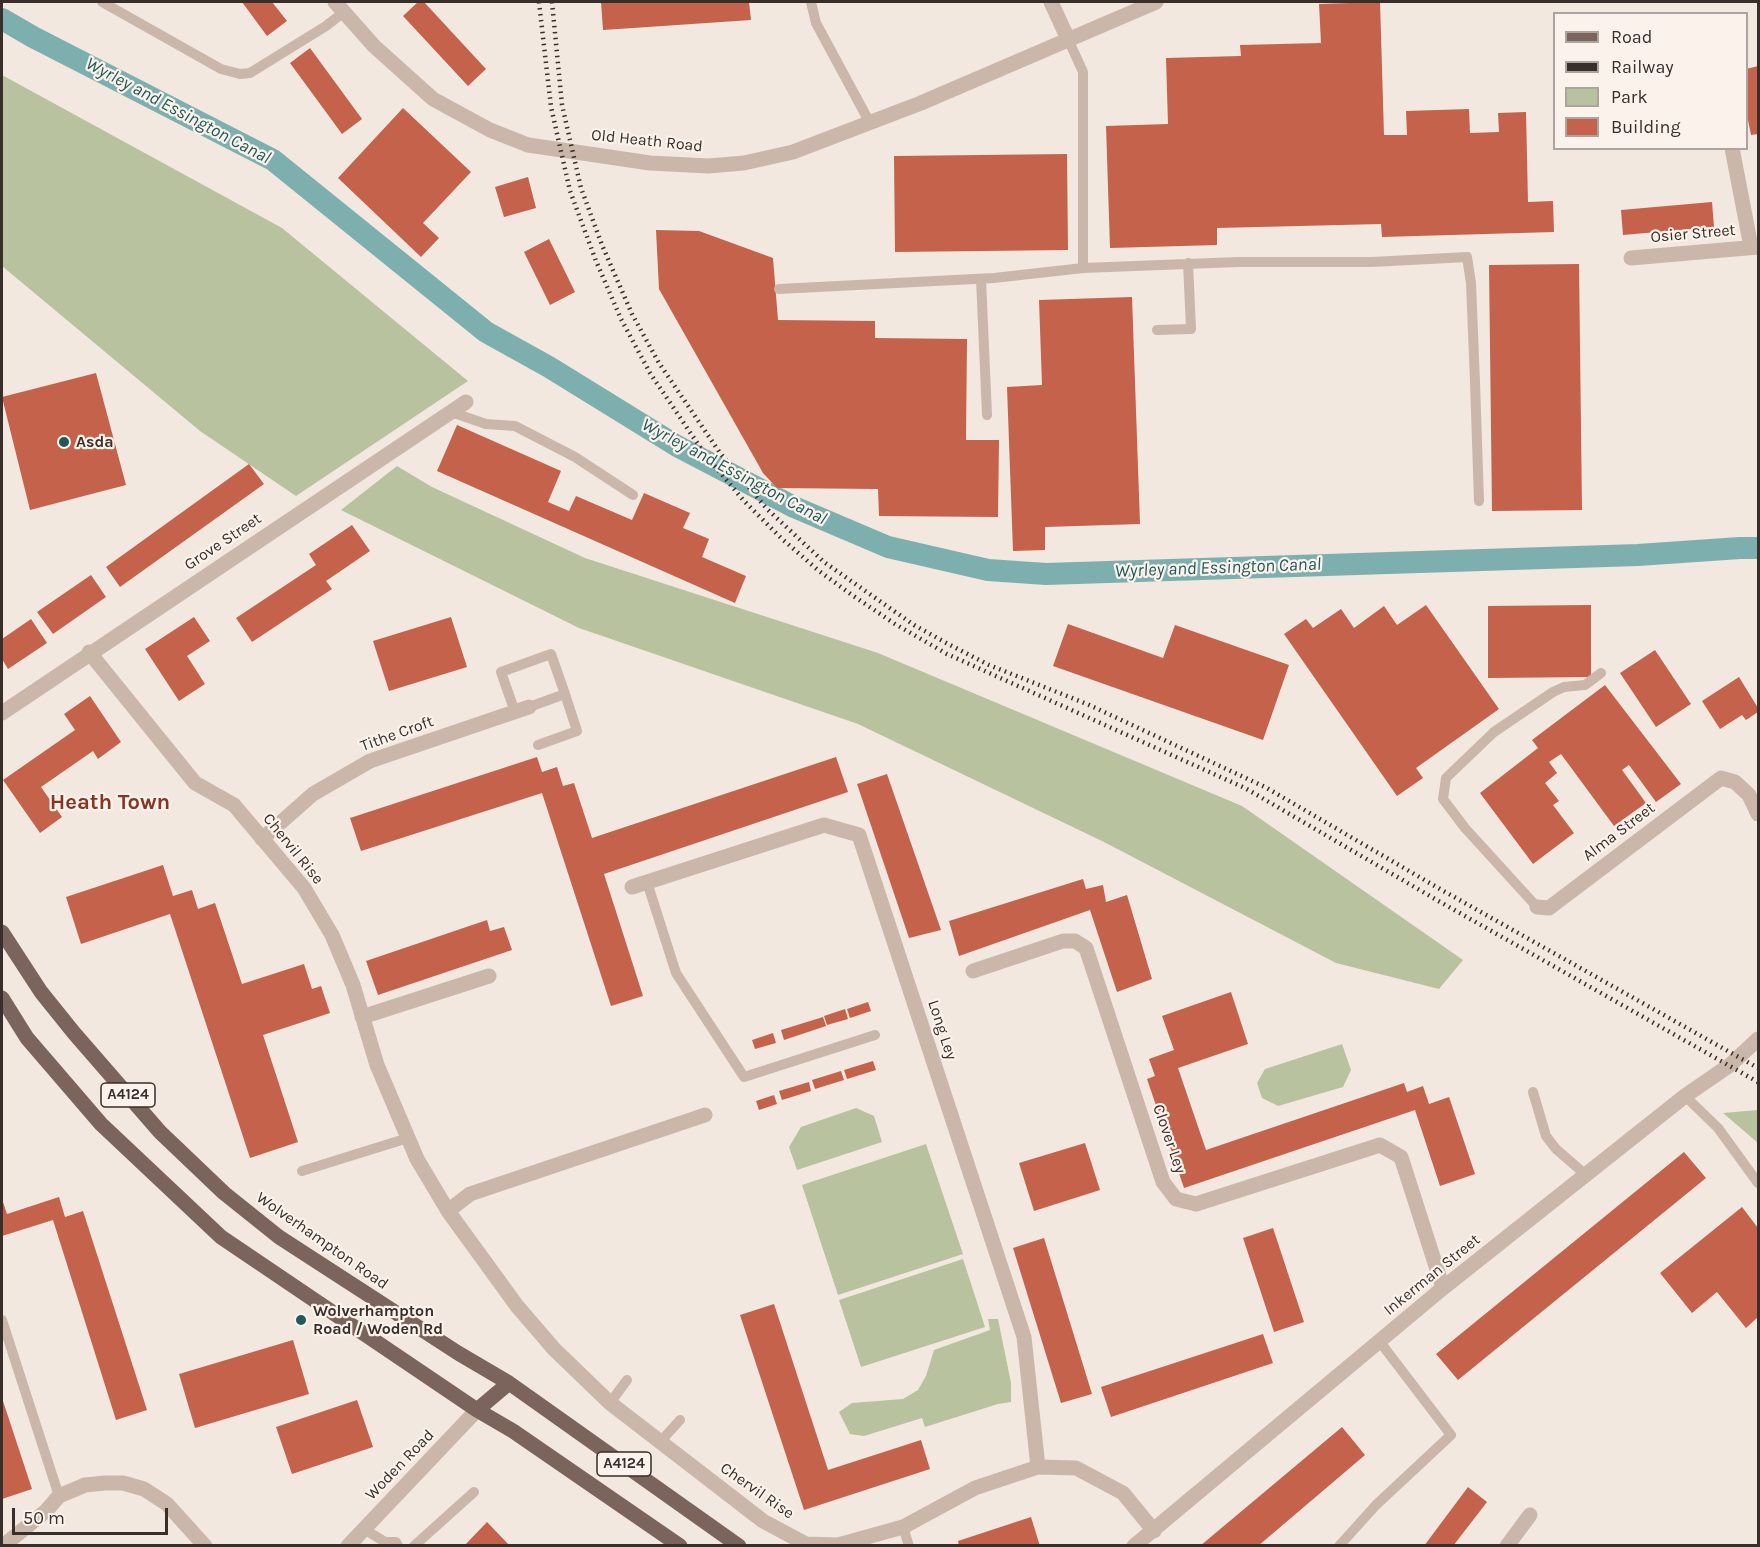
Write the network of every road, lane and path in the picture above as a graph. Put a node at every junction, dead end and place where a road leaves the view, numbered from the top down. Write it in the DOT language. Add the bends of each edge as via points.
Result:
graph roads {
  1 [pos="102,2"];
  2 [pos="811,2"];
  3 [pos="1051,2"];
  4 [pos="1156,2"];
  5 [pos="339,7"];
  6 [pos="1068,39"];
  7 [pos="870,123"];
  8 [pos="1732,150"];
  9 [pos="1754,247"];
  10 [pos="1632,258"];
  11 [pos="1188,263"];
  12 [pos="1083,268"];
  13 [pos="981,279"];
  14 [pos="779,289"];
  15 [pos="1157,330"];
  16 [pos="466,402"];
  17 [pos="451,411"];
  18 [pos="987,415"];
  19 [pos="633,495"];
  20 [pos="1479,501"];
  21 [pos="89,652"];
  22 [pos="1601,673"];
  23 [pos="565,694"];
  24 [pos="522,709"];
  25 [pos="2,713"];
  26 [pos="538,745"];
  27 [pos="1758,814"];
  28 [pos="262,839"];
  29 [pos="640,885"];
  30 [pos="1537,908"];
  31 [pos="2,932"];
  32 [pos="973,971"];
  33 [pos="489,976"];
  34 [pos="2,998"];
  35 [pos="362,1017"];
  36 [pos="875,1035"];
  37 [pos="1758,1039"];
  38 [pos="1533,1092"];
  39 [pos="1685,1096"];
  40 [pos="705,1115"];
  41 [pos="408,1138"];
  42 [pos="302,1171"];
  43 [pos="1586,1175"];
  44 [pos="1758,1183"];
  45 [pos="448,1211"];
  46 [pos="1443,1288"];
  47 [pos="2,1320"];
  48 [pos="1380,1342"];
  49 [pos="627,1380"];
  50 [pos="509,1383"];
  51 [pos="610,1403"];
  52 [pos="477,1410"];
  53 [pos="680,1420"];
  54 [pos="660,1442"];
  55 [pos="1038,1467"];
  56 [pos="474,1492"];
  57 [pos="59,1496"];
  58 [pos="1530,1515"];
  59 [pos="903,1527"];
  60 [pos="364,1529"];
  61 [pos="1154,1531"];
  62 [pos="3,1545"];
  63 [pos="205,1545"];
  64 [pos="348,1545"];
  65 [pos="398,1545"];
  66 [pos="414,1545"];
  67 [pos="680,1545"];
  68 [pos="739,1545"];
  69 [pos="909,1545"];
  70 [pos="1134,1545"];
  71 [pos="1339,1545"];
  72 [pos="1507,1545"];
  1 -- 5 [label="lane" via="221,69 240,74 250,73 326,26"];
  2 -- 7 [label="lane" via="816,23"];
  3 -- 6 [label="street"];
  4 -- 6 [label="street, Old Heath Road"];
  5 -- 7 [label="street, Old Heath Road" via="374,46 433,99 490,130 528,145 650,163 708,166 792,152"];
  6 -- 7 [label="street, Old Heath Road"];
  6 -- 12 [label="lane" via="1083,72"];
  8 -- 9 [label="street"];
  9 -- 10 [label="street, Osier Street"];
  11 -- 12 [label="lane"];
  11 -- 15 [label="lane" via="1191,329"];
  11 -- 20 [label="lane" via="1467,257"];
  12 -- 13 [label="lane"];
  13 -- 14 [label="lane"];
  13 -- 18 [label="lane"];
  16 -- 17 [label="street, Grove Street"];
  17 -- 19 [label="lane" via="486,424 515,426 575,457"];
  17 -- 21 [label="street, Grove Street"];
  21 -- 25 [label="street, Grove Street"];
  21 -- 28 [label="street, Chervil Rise" via="195,783 234,806"];
  22 -- 30 [label="lane" via="1585,685 1553,692 1494,732 1446,778 1443,799"];
  23 -- 24 [label="lane"];
  23 -- 24 [label="lane" via="551,654 501,672"];
  23 -- 26 [label="lane" via="577,731"];
  24 -- 28 [label="street, Tithe Croft" via="370,761 313,794"];
  27 -- 30 [label="street, Alma Street" via="1749,795 1721,778 1549,908"];
  28 -- 35 [label="street, Chervil Rise" via="304,888 332,934"];
  29 -- 36 [label="lane" via="676,973 744,1077"];
  29 -- 55 [label="street, Long Ley" via="824,825 859,835 1024,1337"];
  31 -- 50 [label="main road, Wolverhampton Road / A4124" via="41,992 75,1033 160,1132 224,1193 279,1237"];
  32 -- 46 [label="street, Clover Ley" via="1063,941 1075,941 1086,948 1163,1182 1176,1199 1196,1204 1380,1145 1401,1157"];
  33 -- 35 [label="street"];
  34 -- 52 [label="main road, A4124" via="27,1038 101,1124 221,1237"];
  35 -- 41 [label="street, Chervil Rise" via="377,1065"];
  37 -- 39 [label="street, Inkerman Street" via="1730,1065"];
  38 -- 43 [label="lane" via="1546,1136"];
  39 -- 43 [label="street, Inkerman Street"];
  39 -- 44 [label="lane" via="1718,1128"];
  40 -- 45 [label="street" via="470,1194"];
  41 -- 42 [label="lane"];
  41 -- 45 [label="street, Chervil Rise"];
  43 -- 46 [label="street, Inkerman Street"];
  45 -- 51 [label="street, Chervil Rise" via="554,1349"];
  46 -- 48 [label="street, Inkerman Street"];
  47 -- 57 [label="lane"];
  48 -- 61 [label="street, Inkerman Street"];
  48 -- 71 [label="lane" via="1451,1435"];
  49 -- 51 [label="lane"];
  50 -- 52 [label="main road"];
  50 -- 68 [label="main road, A4124"];
  51 -- 54 [label="street, Chervil Rise"];
  52 -- 60 [label="street, Woden Road"];
  52 -- 67 [label="main road, A4124"];
  53 -- 54 [label="lane"];
  54 -- 59 [label="street, Chervil Rise" via="763,1521 806,1544 838,1545"];
  55 -- 59 [label="street, Chervil Rise" via="975,1488"];
  55 -- 61 [label="street, Chervil Rise" via="1076,1468 1123,1493"];
  56 -- 66 [label="lane"];
  57 -- 62 [label="street"];
  57 -- 63 [label="street" via="85,1485 105,1483 144,1489 167,1504"];
  58 -- 72 [label="street"];
  59 -- 69 [label="lane"];
  60 -- 64 [label="street, Woden Road"];
  60 -- 65 [label="lane"];
  61 -- 70 [label="street, Inkerman Street"];
}
